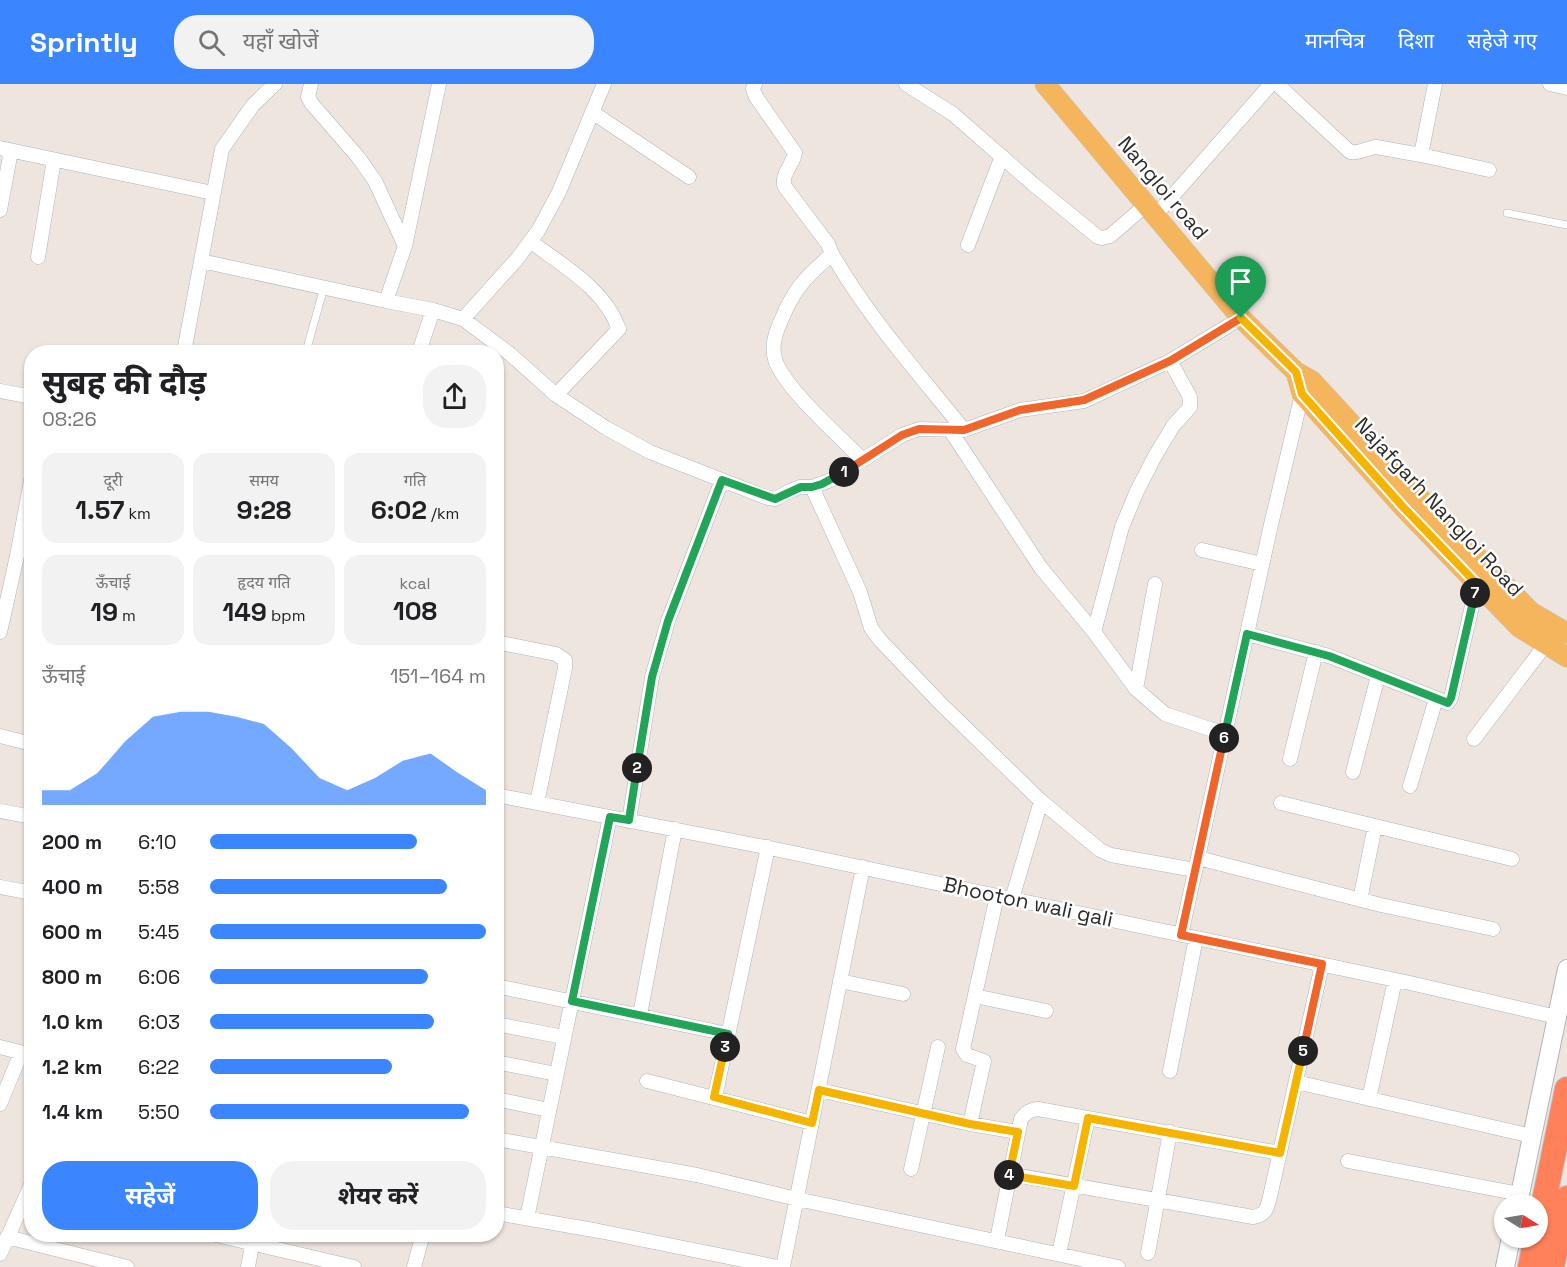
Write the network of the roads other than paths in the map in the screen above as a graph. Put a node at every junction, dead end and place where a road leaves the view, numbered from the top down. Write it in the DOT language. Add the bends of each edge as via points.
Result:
graph roads {
  1 [pos="275,84"];
  2 [pos="311,84"];
  3 [pos="439,84"];
  4 [pos="604,84"];
  5 [pos="755,84"];
  6 [pos="906,84"];
  7 [pos="1045,84"];
  8 [pos="1271,84"];
  9 [pos="1277,84"];
  10 [pos="1435,84"];
  11 [pos="1550,84"];
  12 [pos="1567,88"];
  13 [pos="592,112"];
  14 [pos="6,150"];
  15 [pos="1421,155"];
  16 [pos="1002,156"];
  17 [pos="54,160"];
  18 [pos="1489,170"];
  19 [pos="689,177"];
  20 [pos="213,193"];
  21 [pos="0,210"];
  22 [pos="1150,210"];
  23 [pos="1507,213"];
  24 [pos="1567,225"];
  25 [pos="530,241"];
  26 [pos="968,245"];
  27 [pos="405,246"];
  28 [pos="832,254"];
  29 [pos="39,256"];
  30 [pos="201,261"];
  31 [pos="324,288"];
  32 [pos="386,301"];
  33 [pos="434,310"];
  34 [pos="1241,318"];
  35 [pos="463,319"];
  36 [pos="185,345"];
  37 [pos="308,345"];
  38 [pos="422,345"];
  39 [pos="498,345"];
  40 [pos="504,350"];
  41 [pos="1170,361"];
  42 [pos="1303,383"];
  43 [pos="0,391"];
  44 [pos="556,395"];
  45 [pos="24,396"];
  46 [pos="950,430"];
  47 [pos="964,430"];
  48 [pos="863,460"];
  49 [pos="722,480"];
  50 [pos="812,487"];
  51 [pos="24,514"];
  52 [pos="1202,550"];
  53 [pos="1262,564"];
  54 [pos="1155,584"];
  55 [pos="1477,584"];
  56 [pos="0,632"];
  57 [pos="1094,632"];
  58 [pos="1567,633"];
  59 [pos="1247,634"];
  60 [pos="504,644"];
  61 [pos="1546,644"];
  62 [pos="1316,652"];
  63 [pos="1567,657"];
  64 [pos="1378,676"];
  65 [pos="1136,689"];
  66 [pos="1436,699"];
  67 [pos="1225,734"];
  68 [pos="0,736"];
  69 [pos="1474,739"];
  70 [pos="24,742"];
  71 [pos="1290,759"];
  72 [pos="1353,772"];
  73 [pos="1410,786"];
  74 [pos="504,797"];
  75 [pos="1041,801"];
  76 [pos="537,803"];
  77 [pos="1281,803"];
  78 [pos="0,810"];
  79 [pos="24,815"];
  80 [pos="610,817"];
  81 [pos="629,820"];
  82 [pos="1375,826"];
  83 [pos="675,829"];
  84 [pos="768,847"];
  85 [pos="1512,859"];
  86 [pos="1196,864"];
  87 [pos="863,867"];
  88 [pos="0,887"];
  89 [pos="24,892"];
  90 [pos="997,896"];
  91 [pos="1012,899"];
  92 [pos="1360,900"];
  93 [pos="1493,929"];
  94 [pos="1181,935"];
  95 [pos="1196,938"];
  96 [pos="1322,964"];
  97 [pos="1567,969"];
  98 [pos="1395,980"];
  99 [pos="840,981"];
  100 [pos="504,988"];
  101 [pos="903,994"];
  102 [pos="975,996"];
  103 [pos="572,1001"];
  104 [pos="1046,1011"];
  105 [pos="640,1015"];
  106 [pos="1557,1017"];
  107 [pos="504,1025"];
  108 [pos="728,1034"];
  109 [pos="564,1036"];
  110 [pos="0,1047"];
  111 [pos="938,1047"];
  112 [pos="24,1053"];
  113 [pos="24,1058"];
  114 [pos="504,1064"];
  115 [pos="1170,1071"];
  116 [pos="556,1074"];
  117 [pos="647,1081"];
  118 [pos="1296,1082"];
  119 [pos="1567,1089"];
  120 [pos="819,1090"];
  121 [pos="714,1097"];
  122 [pos="1369,1099"];
  123 [pos="504,1101"];
  124 [pos="0,1104"];
  125 [pos="549,1110"];
  126 [pos="923,1113"];
  127 [pos="1088,1118"];
  128 [pos="812,1123"];
  129 [pos="970,1124"];
  130 [pos="1018,1132"];
  131 [pos="1170,1132"];
  132 [pos="1533,1136"];
  133 [pos="504,1141"];
  134 [pos="541,1148"];
  135 [pos="1280,1153"];
  136 [pos="1348,1161"];
  137 [pos="911,1169"];
  138 [pos="1009,1174"];
  139 [pos="1074,1186"];
  140 [pos="1496,1194"];
  141 [pos="1520,1194"];
  142 [pos="1545,1194"];
  143 [pos="797,1198"];
  144 [pos="1567,1198"];
  145 [pos="1158,1201"];
  146 [pos="24,1202"];
  147 [pos="504,1214"];
  148 [pos="527,1218"];
  149 [pos="7,1237"];
  150 [pos="996,1240"];
  151 [pos="24,1241"];
  152 [pos="27,1242"];
  153 [pos="252,1242"];
  154 [pos="264,1242"];
  155 [pos="421,1242"];
  156 [pos="1509,1248"];
  157 [pos="1534,1248"];
  158 [pos="1148,1253"];
  159 [pos="0,1254"];
  160 [pos="1059,1254"];
  161 [pos="127,1267"];
  162 [pos="248,1267"];
  163 [pos="354,1267"];
  164 [pos="414,1267"];
  165 [pos="778,1267"];
  166 [pos="783,1267"];
  167 [pos="1118,1267"];
  168 [pos="1505,1267"];
  169 [pos="1530,1267"];
  170 [pos="1552,1267"];
  1 -- 20 [label="street" via="252,105 222,149"];
  2 -- 27 [label="street" via="308,97 312,104 375,181"];
  3 -- 27 [label="street"];
  4 -- 13 [label="street"];
  5 -- 28 [label="street" via="756,98 795,153 784,177 785,187"];
  6 -- 16 [label="street" via="953,114"];
  7 -- 22 [label="main road, Nangloi road"];
  8 -- 22 [label="street"];
  9 -- 15 [label="street" via="1350,152 1376,147"];
  10 -- 15 [label="street"];
  11 -- 12 [label="street"];
  13 -- 19 [label="street"];
  13 -- 25 [label="street" via="559,192"];
  14 -- 17 [label="street"];
  14 -- 21 [label="street"];
  15 -- 18 [label="street"];
  16 -- 22 [label="street" via="1102,238"];
  16 -- 26 [label="street"];
  17 -- 20 [label="street"];
  17 -- 29 [label="street"];
  20 -- 30 [label="street"];
  22 -- 34 [label="main road, Nangloi road"];
  23 -- 24 [label="lane"];
  25 -- 35 [label="street"];
  25 -- 44 [label="street" via="590,285 620,329"];
  27 -- 32 [label="street"];
  28 -- 47 [label="street" via="875,319"];
  28 -- 48 [label="street" via="790,298 774,337 774,357 793,388"];
  30 -- 31 [label="street"];
  30 -- 36 [label="street"];
  31 -- 32 [label="street"];
  31 -- 37 [label="lane"];
  32 -- 33 [label="street"];
  33 -- 35 [label="street"];
  33 -- 38 [label="street"];
  34 -- 41 [label="street"];
  34 -- 42 [label="main road, Nangloi road"];
  35 -- 39 [label="street"];
  40 -- 44 [label="street"];
  41 -- 47 [label="street" via="1084,400 1020,410"];
  41 -- 57 [label="street" via="1190,397 1190,407 1173,426 1137,491 1122,527"];
  42 -- 53 [label="street"];
  42 -- 55 [label="main road, Najafgarh Nangloi Road" via="1404,508"];
  42 -- 58 [label="main road" via="1531,612"];
  43 -- 45 [label="street"];
  44 -- 49 [label="street" via="650,452"];
  46 -- 47 [label="street"];
  46 -- 48 [label="street" via="919,429"];
  46 -- 57 [label="street" via="1041,568"];
  48 -- 50 [label="street"];
  49 -- 50 [label="street" via="775,499 801,487"];
  49 -- 81 [label="street" via="668,621 652,677"];
  50 -- 75 [label="street" via="860,592 871,628 941,704"];
  51 -- 56 [label="street"];
  52 -- 53 [label="street"];
  53 -- 59 [label="street"];
  54 -- 65 [label="street"];
  55 -- 61 [label="main road, Najafgarh Nangloi Road" via="1519,627"];
  55 -- 66 [label="street" via="1450,701"];
  57 -- 65 [label="street"];
  59 -- 62 [label="street"];
  59 -- 67 [label="street"];
  60 -- 76 [label="street" via="556,654 565,660"];
  61 -- 63 [label="main road, Najafgarh Nangloi Road"];
  61 -- 69 [label="street"];
  62 -- 64 [label="street"];
  62 -- 71 [label="street"];
  64 -- 66 [label="street"];
  64 -- 72 [label="street"];
  65 -- 67 [label="street" via="1165,714"];
  66 -- 73 [label="street"];
  67 -- 86 [label="street"];
  68 -- 70 [label="street"];
  74 -- 76 [label="street, Bhooton wali gali"];
  75 -- 86 [label="street" via="1111,855"];
  75 -- 91 [label="street"];
  76 -- 80 [label="street, Bhooton wali gali"];
  77 -- 82 [label="street"];
  78 -- 79 [label="street"];
  80 -- 81 [label="street, Bhooton wali gali"];
  80 -- 103 [label="street"];
  81 -- 83 [label="street, Bhooton wali gali"];
  82 -- 85 [label="street"];
  82 -- 92 [label="street"];
  83 -- 84 [label="street, Bhooton wali gali"];
  83 -- 105 [label="street"];
  84 -- 87 [label="street, Bhooton wali gali"];
  84 -- 108 [label="street"];
  86 -- 92 [label="street"];
  86 -- 94 [label="street"];
  87 -- 90 [label="street, Bhooton wali gali"];
  87 -- 99 [label="street"];
  88 -- 89 [label="street"];
  90 -- 91 [label="street, Bhooton wali gali"];
  90 -- 102 [label="street"];
  91 -- 94 [label="street, Bhooton wali gali"];
  92 -- 93 [label="street"];
  94 -- 95 [label="street, Bhooton wali gali"];
  95 -- 96 [label="street, Bhooton wali gali"];
  95 -- 115 [label="street"];
  96 -- 98 [label="street, Bhooton wali gali"];
  96 -- 118 [label="street"];
  97 -- 106 [label="street"];
  98 -- 106 [label="street, Bhooton wali gali"];
  98 -- 122 [label="street"];
  99 -- 101 [label="street"];
  99 -- 120 [label="street"];
  100 -- 103 [label="street"];
  102 -- 104 [label="street"];
  102 -- 129 [label="street" via="963,1051 982,1059 984,1064"];
  103 -- 105 [label="street"];
  103 -- 109 [label="street"];
  105 -- 108 [label="street"];
  106 -- 132 [label="street"];
  107 -- 109 [label="street"];
  108 -- 121 [label="street"];
  109 -- 116 [label="street"];
  110 -- 112 [label="street"];
  111 -- 126 [label="street"];
  113 -- 124 [label="street"];
  114 -- 116 [label="street"];
  116 -- 125 [label="street"];
  117 -- 121 [label="street"];
  118 -- 122 [label="street"];
  118 -- 135 [label="street"];
  119 -- 142 [label="highway"];
  120 -- 126 [label="street"];
  120 -- 128 [label="street"];
  121 -- 128 [label="street"];
  122 -- 132 [label="street"];
  123 -- 125 [label="street"];
  125 -- 134 [label="street"];
  126 -- 129 [label="street"];
  126 -- 137 [label="street"];
  127 -- 130 [label="street" via="1032,1109 1021,1119"];
  127 -- 131 [label="street"];
  127 -- 139 [label="street"];
  128 -- 143 [label="street"];
  129 -- 130 [label="street"];
  130 -- 138 [label="street"];
  131 -- 135 [label="street"];
  131 -- 145 [label="street"];
  132 -- 141 [label="street"];
  133 -- 134 [label="street"];
  134 -- 143 [label="street" via="697,1175"];
  134 -- 148 [label="street"];
  135 -- 145 [label="street" via="1263,1215 1253,1217"];
  136 -- 140 [label="street"];
  138 -- 139 [label="street"];
  138 -- 150 [label="street"];
  139 -- 145 [label="street"];
  139 -- 160 [label="street"];
  143 -- 150 [label="street"];
  143 -- 166 [label="street"];
  144 -- 170 [label="highway"];
  145 -- 158 [label="street"];
  146 -- 149 [label="street"];
  147 -- 148 [label="street"];
  148 -- 165 [label="street"];
  149 -- 151 [label="street"];
  149 -- 159 [label="street"];
  150 -- 160 [label="street"];
  152 -- 161 [label="street"];
  153 -- 162 [label="street"];
  154 -- 163 [label="street"];
  155 -- 164 [label="street"];
  156 -- 168 [label="street"];
  157 -- 169 [label="highway"];
  160 -- 167 [label="street"];
}
